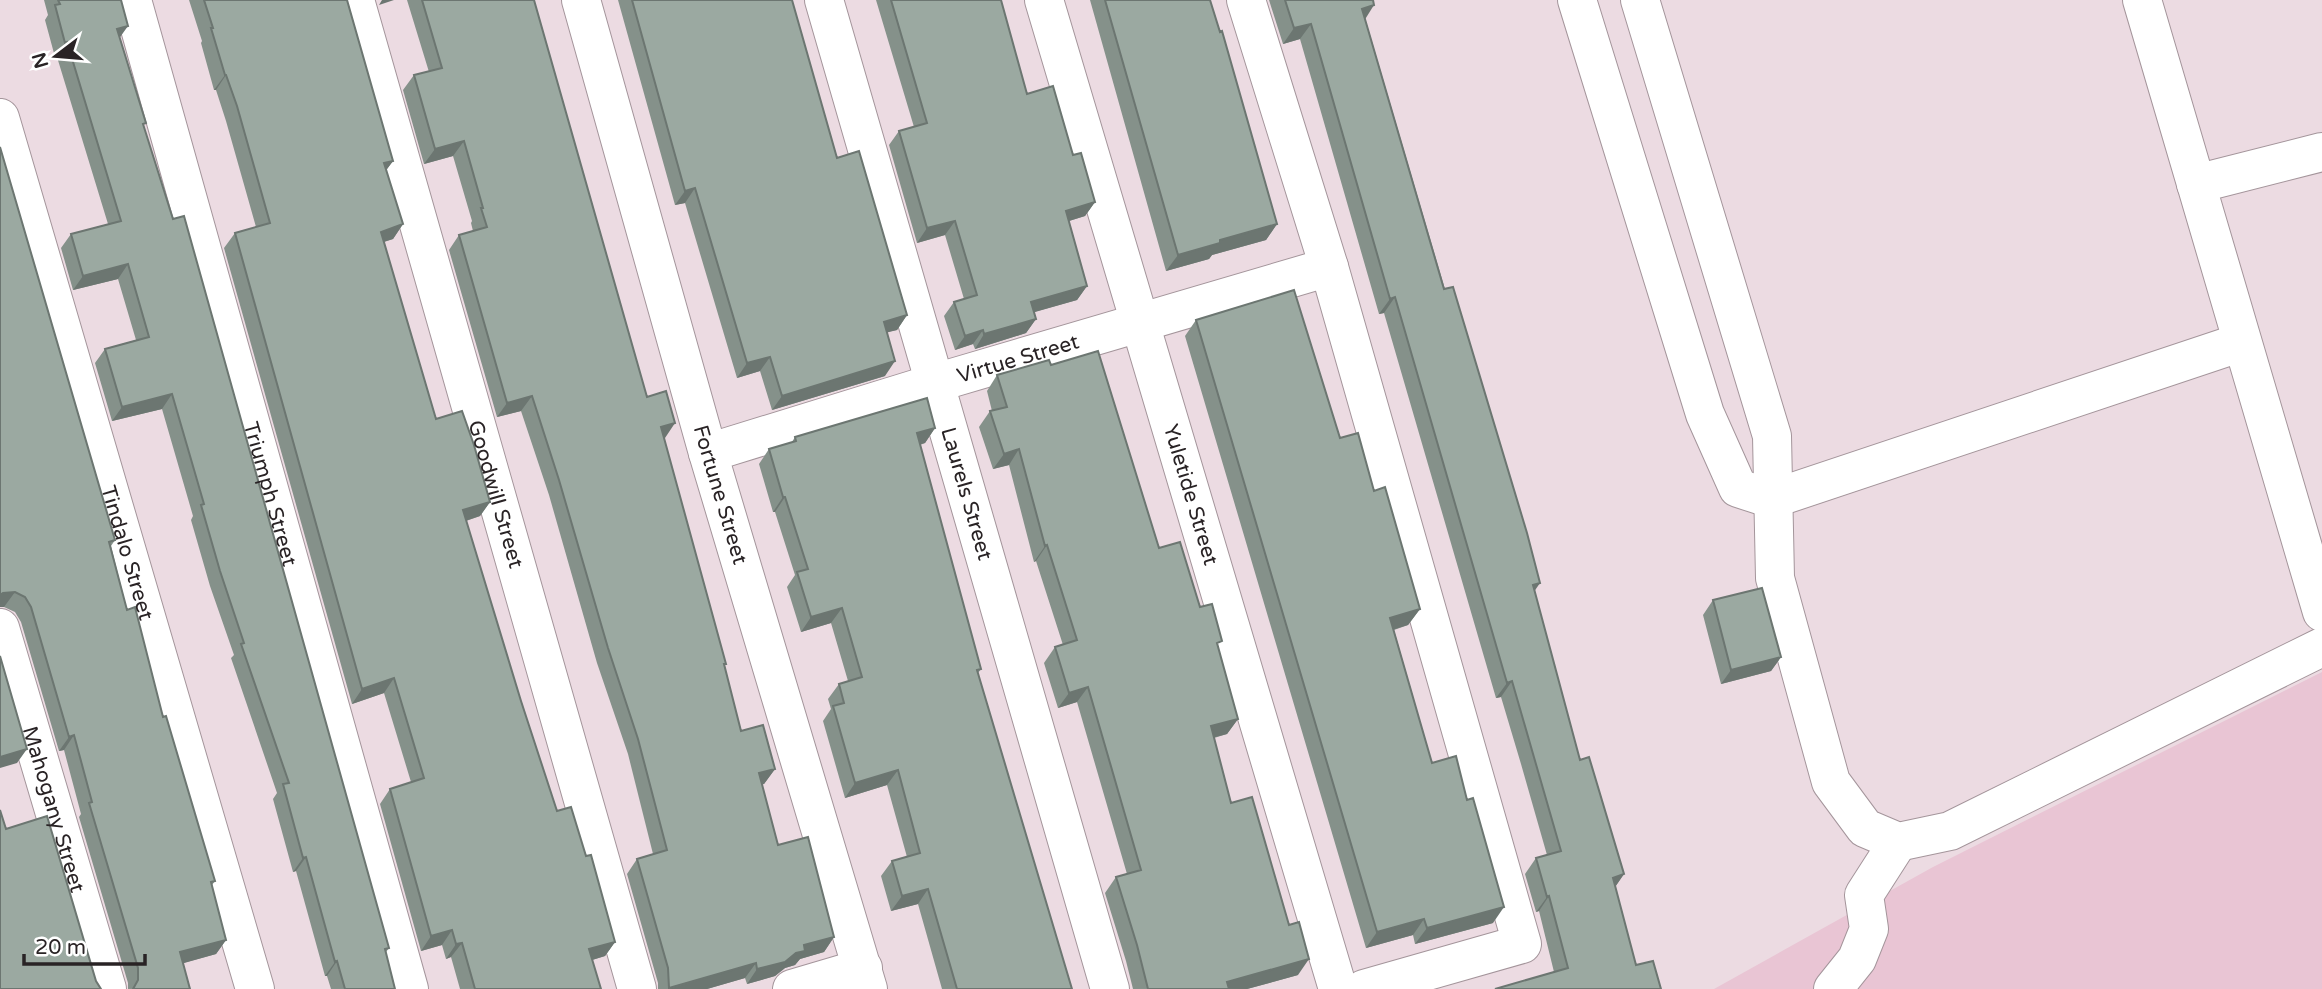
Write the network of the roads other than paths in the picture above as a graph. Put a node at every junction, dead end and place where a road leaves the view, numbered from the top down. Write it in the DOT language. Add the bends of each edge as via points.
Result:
graph roads {
  1 [pos="132,0"];
  2 [pos="355,0"];
  3 [pos="580,0"];
  4 [pos="824,0"];
  5 [pos="1045,0"];
  6 [pos="1246,0"];
  7 [pos="1577,0"];
  8 [pos="1640,0"];
  9 [pos="2142,0"];
  10 [pos="0,118"];
  11 [pos="2322,152"];
  12 [pos="2196,184"];
  13 [pos="1329,267"];
  14 [pos="1140,323"];
  15 [pos="2242,342"];
  16 [pos="935,383"];
  17 [pos="708,453"];
  18 [pos="1772,499"];
  19 [pos="2322,612"];
  20 [pos="0,628"];
  21 [pos="2322,647"];
  22 [pos="1898,842"];
  23 [pos="866,978"];
  24 [pos="107,989"];
  25 [pos="256,989"];
  26 [pos="409,989"];
  27 [pos="637,989"];
  28 [pos="792,989"];
  29 [pos="1110,989"];
  30 [pos="1338,989"];
  31 [pos="1364,989"];
  32 [pos="1833,989"];
  1 -- 26 [label="street, Triumph Street"];
  2 -- 27 [label="street, Goodwill Street"];
  3 -- 17 [label="street, Fortune Street"];
  4 -- 16 [label="street, Laurels Street"];
  5 -- 14 [label="street, Yuletide Street"];
  6 -- 13 [label="street"];
  7 -- 18 [label="street" via="1705,414 1738,488"];
  8 -- 18 [label="street" via="1772,436"];
  9 -- 12 [label="street"];
  10 -- 25 [label="street, Tindalo Street"];
  11 -- 12 [label="street"];
  12 -- 15 [label="street"];
  13 -- 14 [label="street, Virtue Street"];
  13 -- 31 [label="street" via="1522,943"];
  14 -- 16 [label="street, Virtue Street"];
  14 -- 30 [label="street, Yuletide Street"];
  15 -- 18 [label="street"];
  15 -- 19 [label="street"];
  16 -- 17 [label="street, Virtue Street"];
  16 -- 29 [label="street, Laurels Street"];
  17 -- 23 [label="street, Fortune Street"];
  18 -- 22 [label="street" via="1775,578 1830,782 1865,828"];
  20 -- 24 [label="street, Mahogany Street"];
  21 -- 22 [label="street" via="1950,831"];
  22 -- 32 [label="street" via="1864,895 1869,929 1857,959"];
  23 -- 28 [label="street"];
}
